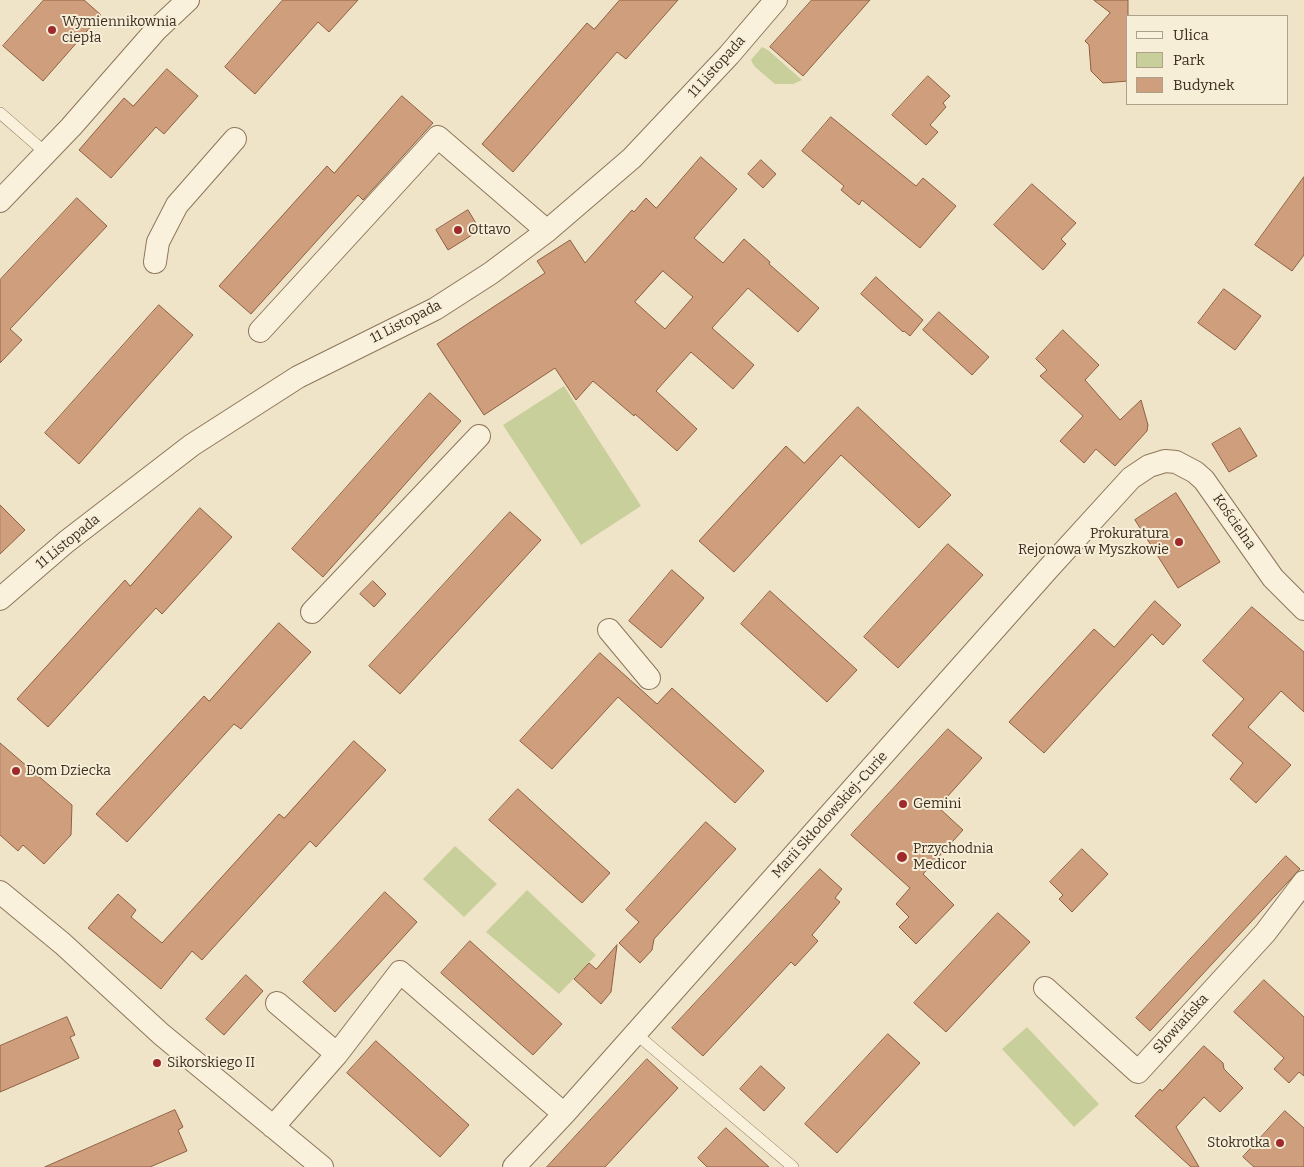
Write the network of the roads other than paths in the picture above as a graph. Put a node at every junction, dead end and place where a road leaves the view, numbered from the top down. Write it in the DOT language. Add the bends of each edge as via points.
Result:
graph roads {
  1 [pos="188,0"];
  2 [pos="776,0"];
  3 [pos="0,113"];
  4 [pos="235,140"];
  5 [pos="46,153"];
  6 [pos="0,201"];
  7 [pos="547,231"];
  8 [pos="155,262"];
  9 [pos="260,331"];
  10 [pos="479,436"];
  11 [pos="1149,466"];
  12 [pos="0,600"];
  13 [pos="1304,609"];
  14 [pos="312,612"];
  15 [pos="609,630"];
  16 [pos="649,678"];
  17 [pos="1304,882"];
  18 [pos="0,892"];
  19 [pos="1045,988"];
  20 [pos="277,1003"];
  21 [pos="635,1033"];
  22 [pos="337,1054"];
  23 [pos="564,1114"];
  24 [pos="273,1127"];
  25 [pos="322,1167"];
  26 [pos="514,1167"];
  27 [pos="793,1167"];
  1 -- 5 [label="street" via="156,30"];
  2 -- 7 [label="street, 11 Listopada" via="632,158"];
  3 -- 5 [label="lane"];
  4 -- 8 [label="street" via="177,205 158,242"];
  5 -- 6 [label="street"];
  7 -- 9 [label="street" via="438,137"];
  7 -- 12 [label="street, 11 Listopada" via="435,309 298,377 208,434 66,542"];
  10 -- 14 [label="street"];
  11 -- 13 [label="street, Kościelna" via="1165,461 1176,462 1204,480 1273,578"];
  11 -- 21 [label="street, Marii Skłodowskiej-Curie" via="1131,478"];
  15 -- 16 [label="street"];
  17 -- 19 [label="street, Słowiańska" via="1264,933 1138,1072"];
  18 -- 24 [label="street" via="161,1034"];
  20 -- 22 [label="street"];
  21 -- 23 [label="street, Marii Skłodowskiej-Curie"];
  21 -- 27 [label="lane"];
  22 -- 23 [label="street" via="400,972"];
  22 -- 24 [label="street"];
  23 -- 26 [label="street, Marii Skłodowskiej-Curie"];
  24 -- 25 [label="street"];
}
